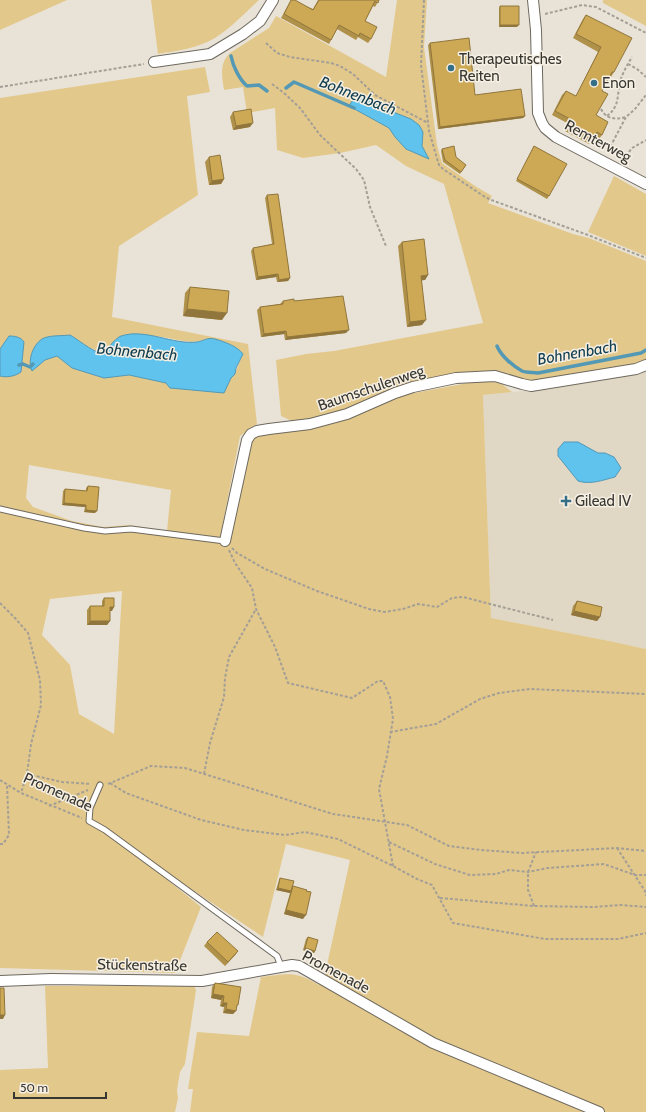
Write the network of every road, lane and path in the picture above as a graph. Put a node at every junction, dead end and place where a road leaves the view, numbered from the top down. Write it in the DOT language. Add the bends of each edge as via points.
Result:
graph roads {
  1 [pos="274,0"];
  2 [pos="424,0"];
  3 [pos="533,0"];
  4 [pos="535,16"];
  5 [pos="646,33"];
  6 [pos="266,43"];
  7 [pos="632,57"];
  8 [pos="154,62"];
  9 [pos="628,64"];
  10 [pos="646,77"];
  11 [pos="272,84"];
  12 [pos="0,87"];
  13 [pos="646,95"];
  14 [pos="601,109"];
  15 [pos="607,116"];
  16 [pos="626,117"];
  17 [pos="428,123"];
  18 [pos="646,140"];
  19 [pos="603,161"];
  20 [pos="618,169"];
  21 [pos="646,184"];
  22 [pos="386,246"];
  23 [pos="646,258"];
  24 [pos="646,365"];
  25 [pos="0,509"];
  26 [pos="225,541"];
  27 [pos="0,603"];
  28 [pos="256,609"];
  29 [pos="553,620"];
  30 [pos="646,694"];
  31 [pos="390,732"];
  32 [pos="27,774"];
  33 [pos="204,774"];
  34 [pos="0,780"];
  35 [pos="110,783"];
  36 [pos="7,784"];
  37 [pos="100,785"];
  38 [pos="21,793"];
  39 [pos="49,806"];
  40 [pos="89,821"];
  41 [pos="386,822"];
  42 [pos="389,842"];
  43 [pos="0,844"];
  44 [pos="617,848"];
  45 [pos="536,852"];
  46 [pos="646,852"];
  47 [pos="393,866"];
  48 [pos="528,872"];
  49 [pos="635,875"];
  50 [pos="646,875"];
  51 [pos="646,896"];
  52 [pos="439,898"];
  53 [pos="534,906"];
  54 [pos="646,907"];
  55 [pos="646,933"];
  56 [pos="281,966"];
  57 [pos="0,981"];
  58 [pos="599,1112"];
  1 -- 8 [label="street" via="260,21 215,52"];
  2 -- 17 [label="path" via="420,65"];
  3 -- 4 [label="street, Remterweg"];
  4 -- 5 [label="path" via="582,5 596,6"];
  4 -- 19 [label="street, Remterweg" via="538,108 542,123 552,134"];
  6 -- 17 [label="path" via="277,53 340,66 353,74 375,95"];
  7 -- 9 [label="path"];
  8 -- 12 [label="path"];
  9 -- 10 [label="path"];
  9 -- 15 [label="path" via="621,77 618,101"];
  11 -- 22 [label="path" via="300,108 320,135 364,180 370,207"];
  13 -- 16 [label="path"];
  14 -- 15 [label="path"];
  15 -- 16 [label="path" via="618,119"];
  16 -- 19 [label="path"];
  17 -- 23 [label="path" via="431,140 443,170 485,196"];
  18 -- 20 [label="path" via="632,148"];
  19 -- 20 [label="street, Remterweg"];
  20 -- 21 [label="street, Remterweg"];
  24 -- 26 [label="street, Baumschulenweg" via="636,369 531,386 495,376 456,378 413,387 340,416 310,424 257,431 247,440"];
  25 -- 26 [label="lane" via="105,531 131,529"];
  26 -- 28 [label="path" via="234,563 252,588"];
  26 -- 29 [label="path" via="237,553 265,569 369,609 384,612 418,604 437,607 452,598 463,597"];
  27 -- 32 [label="path" via="28,633 40,680 40,705"];
  28 -- 31 [label="path" via="275,647 288,683 352,698 378,681 383,681 390,697"];
  28 -- 33 [label="path" via="229,657 224,697"];
  30 -- 31 [label="path" via="530,689 499,693 480,699 436,724"];
  31 -- 41 [label="path" via="379,789"];
  32 -- 37 [label="path" via="62,782"];
  32 -- 38 [label="path"];
  33 -- 35 [label="path" via="185,768 151,766"];
  33 -- 41 [label="path" via="333,814"];
  34 -- 36 [label="path, Promenade"];
  35 -- 37 [label="path"];
  35 -- 47 [label="path" via="126,793 202,820 244,830 285,835 305,832 338,839"];
  36 -- 38 [label="path, Promenade"];
  36 -- 43 [label="path" via="9,835 3,844"];
  37 -- 39 [label="path"];
  37 -- 40 [label="lane" via="90,808"];
  38 -- 39 [label="path, Promenade"];
  39 -- 40 [label="path, Promenade"];
  40 -- 56 [label="lane, Promenade" via="105,830 277,956"];
  41 -- 42 [label="path"];
  41 -- 45 [label="path" via="407,825 449,846"];
  42 -- 47 [label="path"];
  42 -- 48 [label="path" via="435,864 470,875 496,874 509,870"];
  44 -- 45 [label="path"];
  44 -- 46 [label="path"];
  44 -- 49 [label="path"];
  45 -- 48 [label="path"];
  47 -- 52 [label="path" via="417,880 432,885"];
  48 -- 49 [label="path" via="604,864"];
  48 -- 53 [label="path" via="528,890"];
  49 -- 50 [label="path"];
  49 -- 51 [label="path"];
  52 -- 53 [label="path"];
  52 -- 55 [label="path" via="453,923 537,938 618,939"];
  53 -- 54 [label="path"];
  56 -- 57 [label="street, Stückenstraße" via="202,981"];
  56 -- 58 [label="street, Promenade" via="299,966 433,1043"];
}
